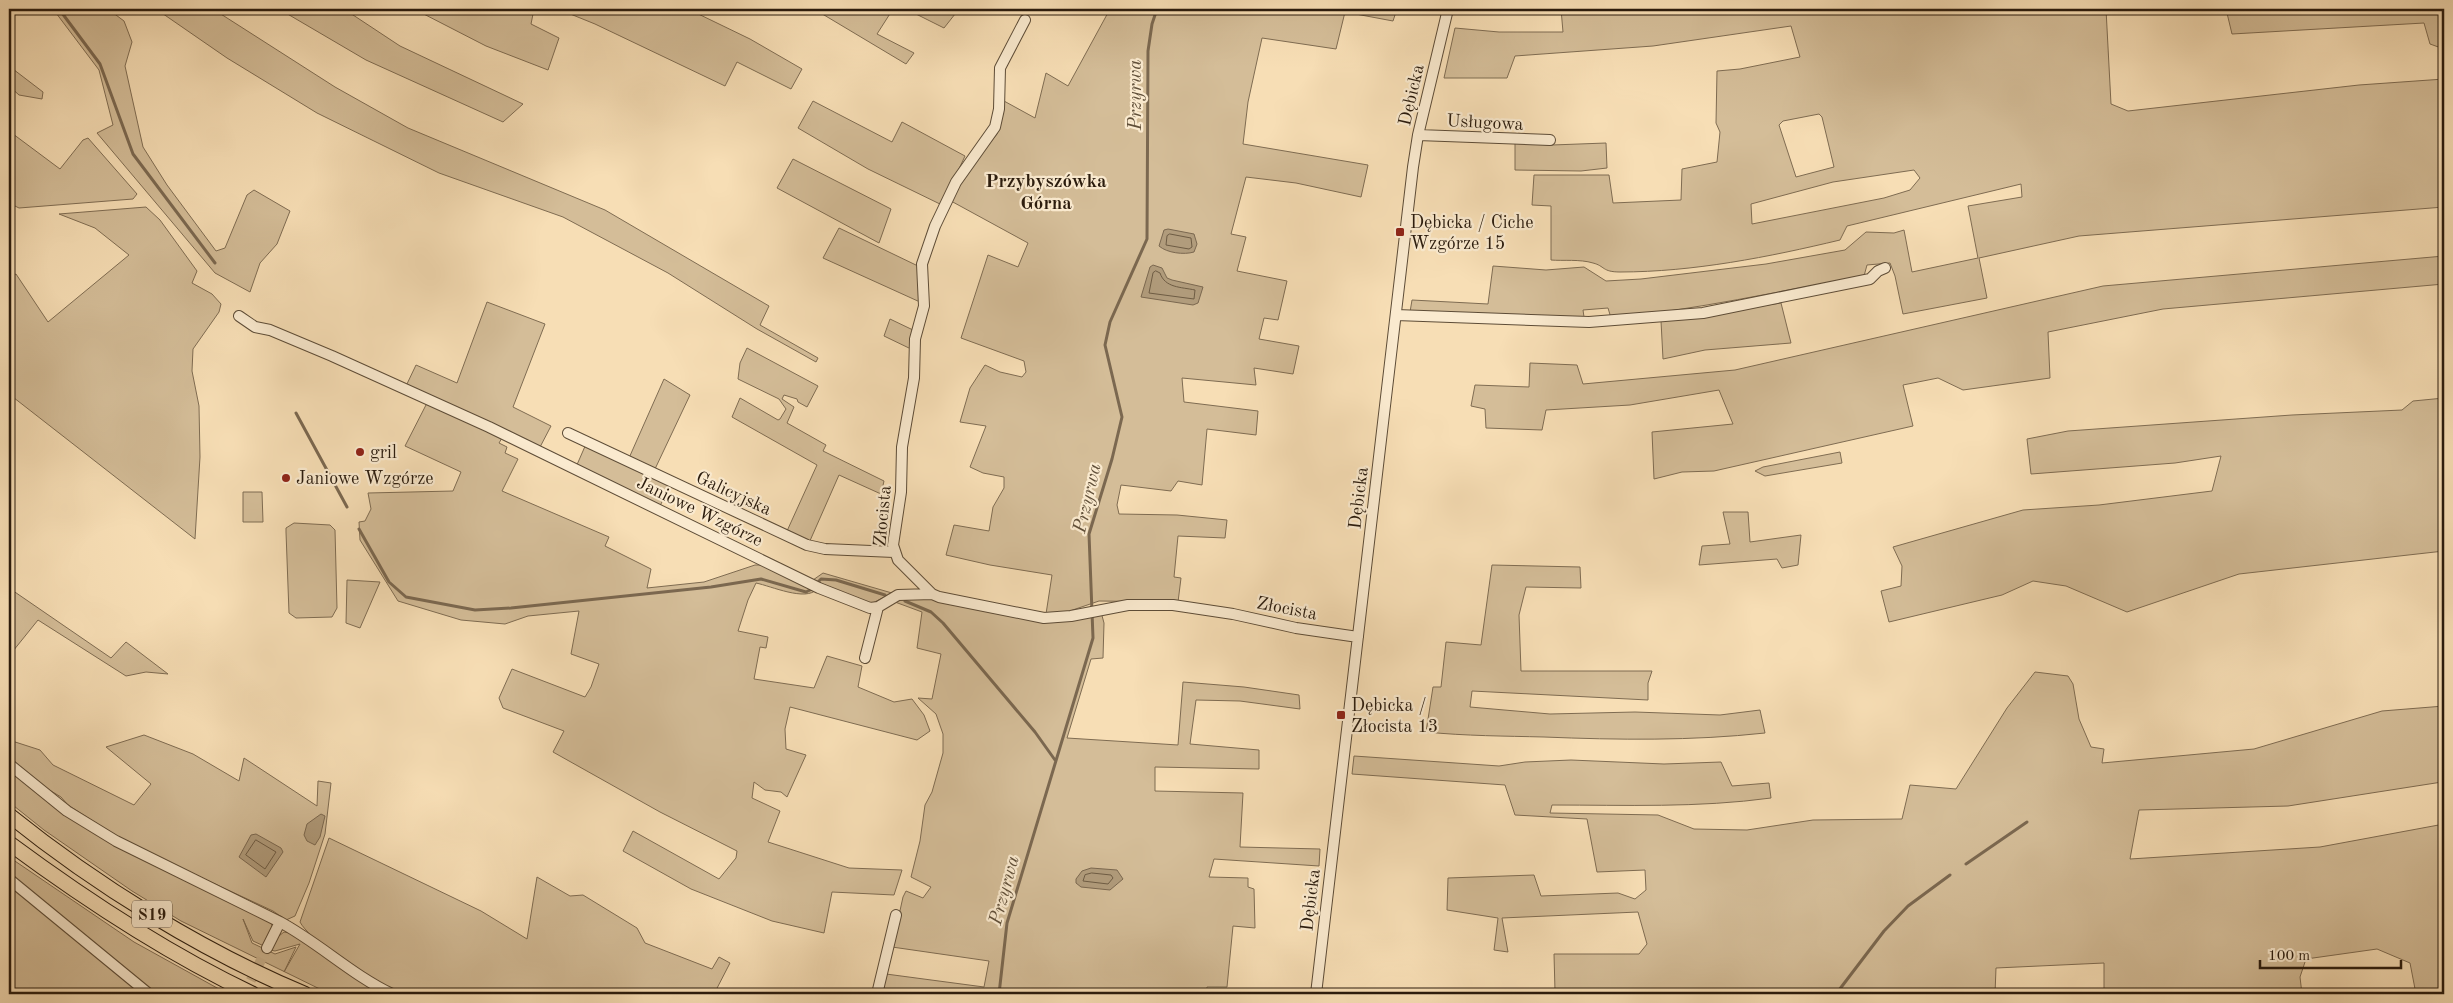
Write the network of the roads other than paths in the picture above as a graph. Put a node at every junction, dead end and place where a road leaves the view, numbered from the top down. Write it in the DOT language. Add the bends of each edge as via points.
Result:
graph roads {
  1 [pos="1448,9"];
  2 [pos="1025,20"];
  3 [pos="1418,135"];
  4 [pos="1550,140"];
  5 [pos="1885,268"];
  6 [pos="1396,315"];
  7 [pos="239,316"];
  8 [pos="568,433"];
  9 [pos="894,552"];
  10 [pos="932,594"];
  11 [pos="878,606"];
  12 [pos="1358,637"];
  13 [pos="865,658"];
  14 [pos="9,764"];
  15 [pos="9,815"];
  16 [pos="9,844"];
  17 [pos="9,879"];
  18 [pos="896,915"];
  19 [pos="280,922"];
  20 [pos="267,948"];
  21 [pos="149,994"];
  22 [pos="253,994"];
  23 [pos="305,994"];
  24 [pos="392,994"];
  25 [pos="877,994"];
  26 [pos="1316,994"];
  1 -- 3 [label="street, Dębicka"];
  2 -- 9 [label="street, Złocista" via="1000,68 995,127 956,182 924,258 924,306 915,339 914,378 902,447"];
  3 -- 4 [label="street, Usługowa"];
  3 -- 6 [label="street, Dębicka"];
  5 -- 6 [label="street" via="1870,279 1703,313 1567,323"];
  6 -- 12 [label="street, Dębicka"];
  7 -- 11 [label="street, Janiowe Wzgórze" via="255,327 332,356 489,426 819,588 863,607"];
  8 -- 9 [label="street, Galicyjska" via="807,545 824,550"];
  9 -- 10 [label="street, Złocista" via="904,568"];
  10 -- 11 [label="street" via="898,594"];
  10 -- 12 [label="street, Złocista" via="950,601 1044,618 1148,604 1233,614"];
  11 -- 13 [label="street"];
  12 -- 26 [label="street, Dębicka"];
  14 -- 19 [label="street" via="67,811 116,841"];
  15 -- 23 [label="highway, S19" via="48,846 143,908 246,966"];
  16 -- 22 [label="highway, S19" via="106,912 199,968"];
  17 -- 21 [label="street"];
  18 -- 25 [label="street"];
  19 -- 20 [label="street"];
  19 -- 24 [label="street" via="372,985"];
}
